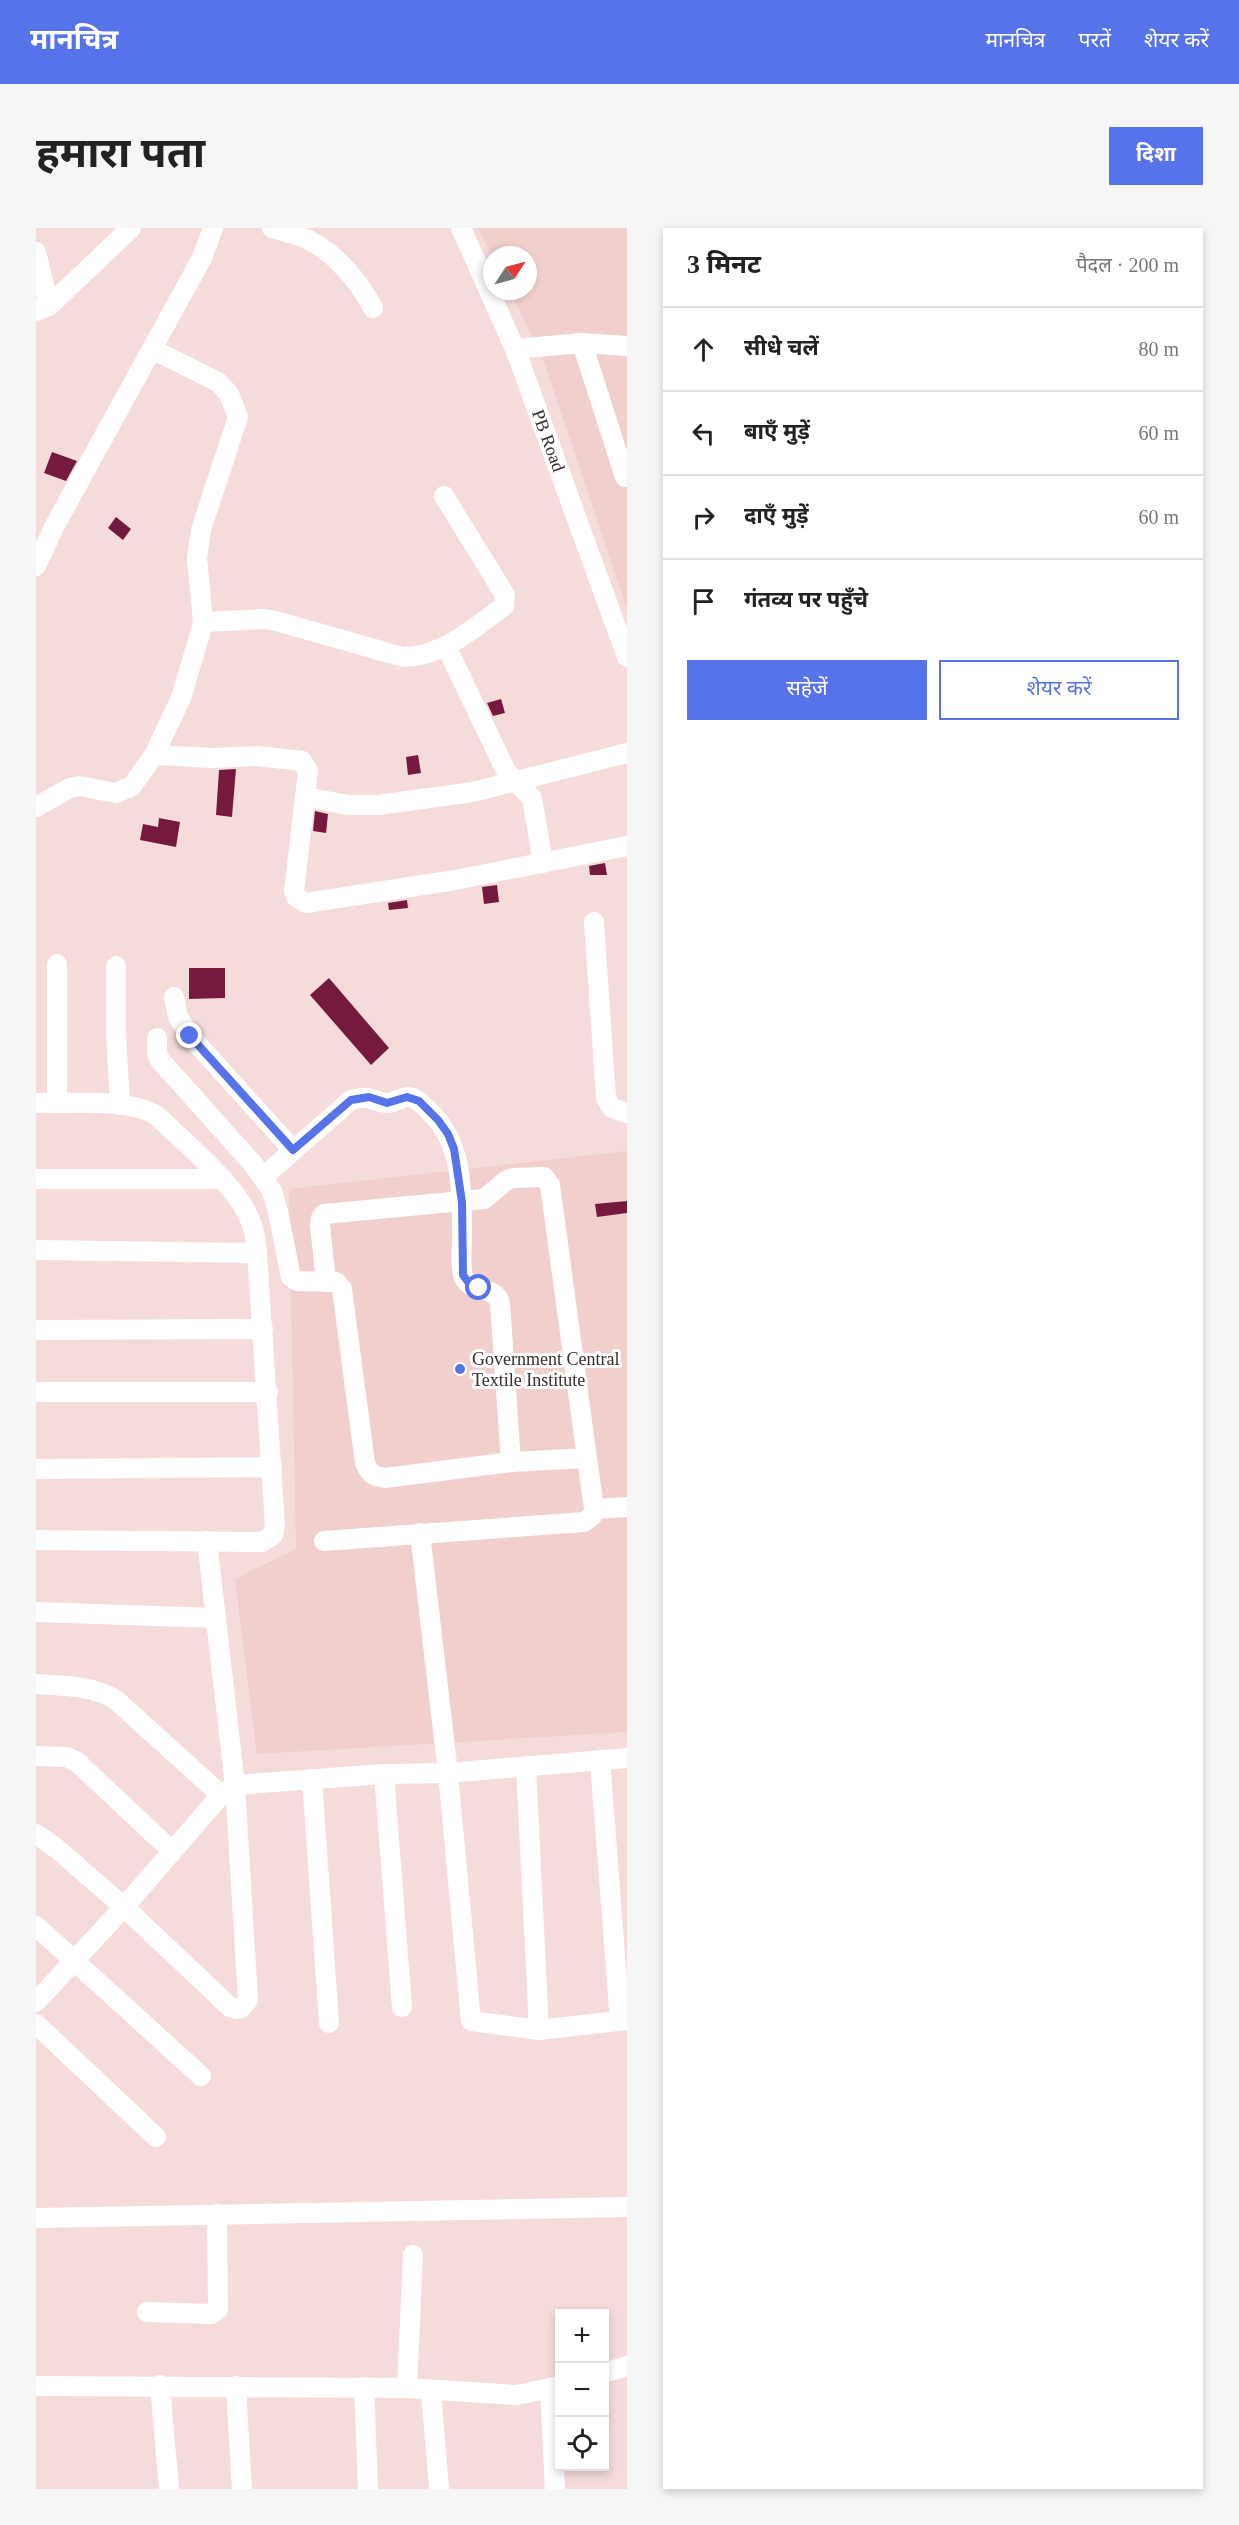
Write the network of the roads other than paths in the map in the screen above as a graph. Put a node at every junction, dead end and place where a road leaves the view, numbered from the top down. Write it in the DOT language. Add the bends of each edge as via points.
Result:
graph roads {
  1 [pos="131,228"];
  2 [pos="213,228"];
  3 [pos="272,228"];
  4 [pos="461,228"];
  5 [pos="36,252"];
  6 [pos="373,308"];
  7 [pos="42,309"];
  8 [pos="582,344"];
  9 [pos="627,346"];
  10 [pos="152,349"];
  11 [pos="515,349"];
  12 [pos="625,477"];
  13 [pos="444,496"];
  14 [pos="36,566"];
  15 [pos="203,622"];
  16 [pos="446,646"];
  17 [pos="627,657"];
  18 [pos="627,753"];
  19 [pos="154,755"];
  20 [pos="513,781"];
  21 [pos="305,797"];
  22 [pos="36,807"];
  23 [pos="627,846"];
  24 [pos="543,863"];
  25 [pos="594,922"];
  26 [pos="57,964"];
  27 [pos="116,966"];
  28 [pos="174,997"];
  29 [pos="156,1038"];
  30 [pos="36,1103"];
  31 [pos="57,1103"];
  32 [pos="120,1105"];
  33 [pos="627,1113"];
  34 [pos="293,1150"];
  35 [pos="263,1177"];
  36 [pos="36,1179"];
  37 [pos="223,1179"];
  38 [pos="462,1202"];
  39 [pos="36,1250"];
  40 [pos="257,1252"];
  41 [pos="326,1282"];
  42 [pos="263,1329"];
  43 [pos="36,1330"];
  44 [pos="36,1392"];
  45 [pos="268,1392"];
  46 [pos="586,1458"];
  47 [pos="512,1462"];
  48 [pos="272,1467"];
  49 [pos="36,1469"];
  50 [pos="627,1507"];
  51 [pos="594,1509"];
  52 [pos="420,1533"];
  53 [pos="36,1540"];
  54 [pos="207,1540"];
  55 [pos="324,1541"];
  56 [pos="36,1612"];
  57 [pos="216,1618"];
  58 [pos="36,1684"];
  59 [pos="36,1756"];
  60 [pos="627,1758"];
  61 [pos="600,1760"];
  62 [pos="526,1766"];
  63 [pos="448,1773"];
  64 [pos="384,1774"];
  65 [pos="312,1779"];
  66 [pos="228,1790"];
  67 [pos="36,1834"];
  68 [pos="172,1851"];
  69 [pos="124,1906"];
  70 [pos="36,1926"];
  71 [pos="75,1960"];
  72 [pos="36,2002"];
  73 [pos="402,2007"];
  74 [pos="623,2020"];
  75 [pos="329,2023"];
  76 [pos="36,2024"];
  77 [pos="539,2030"];
  78 [pos="201,2076"];
  79 [pos="156,2137"];
  80 [pos="627,2207"];
  81 [pos="217,2214"];
  82 [pos="36,2218"];
  83 [pos="413,2255"];
  84 [pos="147,2312"];
  85 [pos="627,2366"];
  86 [pos="609,2371"];
  87 [pos="160,2385"];
  88 [pos="36,2386"];
  89 [pos="236,2386"];
  90 [pos="364,2387"];
  91 [pos="555,2387"];
  92 [pos="407,2388"];
  93 [pos="431,2390"];
  94 [pos="555,2417"];
  95 [pos="169,2489"];
  96 [pos="242,2489"];
  97 [pos="368,2489"];
  98 [pos="439,2489"];
  99 [pos="555,2489"];
  1 -- 7 [label="street"];
  2 -- 10 [label="street" via="202,258"];
  3 -- 6 [label="street" via="312,242 329,255"];
  4 -- 11 [label="street, PB Road"];
  5 -- 7 [label="street"];
  8 -- 9 [label="street"];
  8 -- 11 [label="street"];
  8 -- 12 [label="street"];
  10 -- 14 [label="street"];
  10 -- 15 [label="street" via="218,382 230,394 238,417 201,530 197,558"];
  11 -- 17 [label="street, PB Road"];
  13 -- 16 [label="street" via="506,601"];
  15 -- 16 [label="street" via="276,621 403,657 425,655"];
  15 -- 19 [label="street" via="181,698"];
  16 -- 20 [label="street"];
  18 -- 20 [label="street"];
  19 -- 21 [label="street" via="268,756 302,761 308,771"];
  19 -- 22 [label="street" via="124,791 79,786"];
  20 -- 21 [label="street" via="473,792 378,805 348,805"];
  20 -- 24 [label="street" via="532,798"];
  21 -- 24 [label="street" via="294,891 306,903"];
  23 -- 24 [label="street"];
  25 -- 33 [label="street" via="606,1098 612,1108"];
  26 -- 31 [label="street"];
  27 -- 32 [label="street"];
  28 -- 34 [label="street" via="178,1017 190,1036"];
  29 -- 35 [label="street" via="160,1060"];
  30 -- 31 [label="street"];
  31 -- 32 [label="street"];
  32 -- 37 [label="street" via="145,1108 156,1115"];
  34 -- 35 [label="street"];
  34 -- 38 [label="street" via="351,1100 369,1097 387,1103 414,1098 448,1134"];
  35 -- 41 [label="street" via="276,1200 291,1277 297,1281"];
  36 -- 37 [label="street"];
  37 -- 40 [label="street" via="246,1211"];
  38 -- 41 [label="street" via="324,1214 320,1225"];
  38 -- 46 [label="street" via="484,1199 513,1178 544,1177 550,1185"];
  38 -- 47 [label="street" via="465,1279 471,1286 493,1292 500,1304"];
  39 -- 40 [label="street"];
  40 -- 42 [label="street"];
  41 -- 47 [label="street" via="340,1285 344,1296 369,1472 385,1478"];
  42 -- 43 [label="street"];
  42 -- 45 [label="street"];
  44 -- 45 [label="street"];
  45 -- 48 [label="street"];
  46 -- 47 [label="street"];
  46 -- 51 [label="street"];
  48 -- 49 [label="street"];
  48 -- 54 [label="street" via="273,1535 262,1542"];
  50 -- 51 [label="street"];
  51 -- 52 [label="street" via="584,1522"];
  52 -- 55 [label="street"];
  52 -- 63 [label="street"];
  53 -- 54 [label="street"];
  54 -- 57 [label="street"];
  56 -- 57 [label="street"];
  57 -- 66 [label="street"];
  58 -- 66 [label="street" via="104,1692"];
  59 -- 68 [label="street" via="67,1757 77,1762"];
  60 -- 61 [label="street"];
  61 -- 62 [label="street"];
  61 -- 74 [label="street"];
  62 -- 63 [label="street"];
  62 -- 77 [label="street"];
  63 -- 64 [label="street"];
  63 -- 77 [label="street" via="471,2021"];
  64 -- 65 [label="street"];
  64 -- 73 [label="street"];
  65 -- 66 [label="street"];
  65 -- 75 [label="street"];
  66 -- 68 [label="street"];
  66 -- 69 [label="street" via="246,2004 236,2009 230,2007"];
  67 -- 69 [label="street"];
  68 -- 69 [label="street"];
  69 -- 71 [label="street"];
  70 -- 71 [label="street"];
  71 -- 72 [label="street"];
  71 -- 78 [label="street"];
  74 -- 77 [label="street"];
  76 -- 79 [label="street"];
  80 -- 81 [label="street"];
  81 -- 82 [label="street"];
  81 -- 84 [label="street" via="218,2309 211,2314"];
  83 -- 92 [label="street"];
  85 -- 86 [label="street"];
  87 -- 88 [label="street"];
  87 -- 89 [label="street"];
  87 -- 95 [label="street"];
  89 -- 90 [label="street"];
  89 -- 96 [label="street"];
  90 -- 92 [label="street"];
  90 -- 97 [label="street"];
  91 -- 93 [label="street" via="516,2395"];
  92 -- 93 [label="street"];
  93 -- 98 [label="street"];
  94 -- 99 [label="street"];
}
